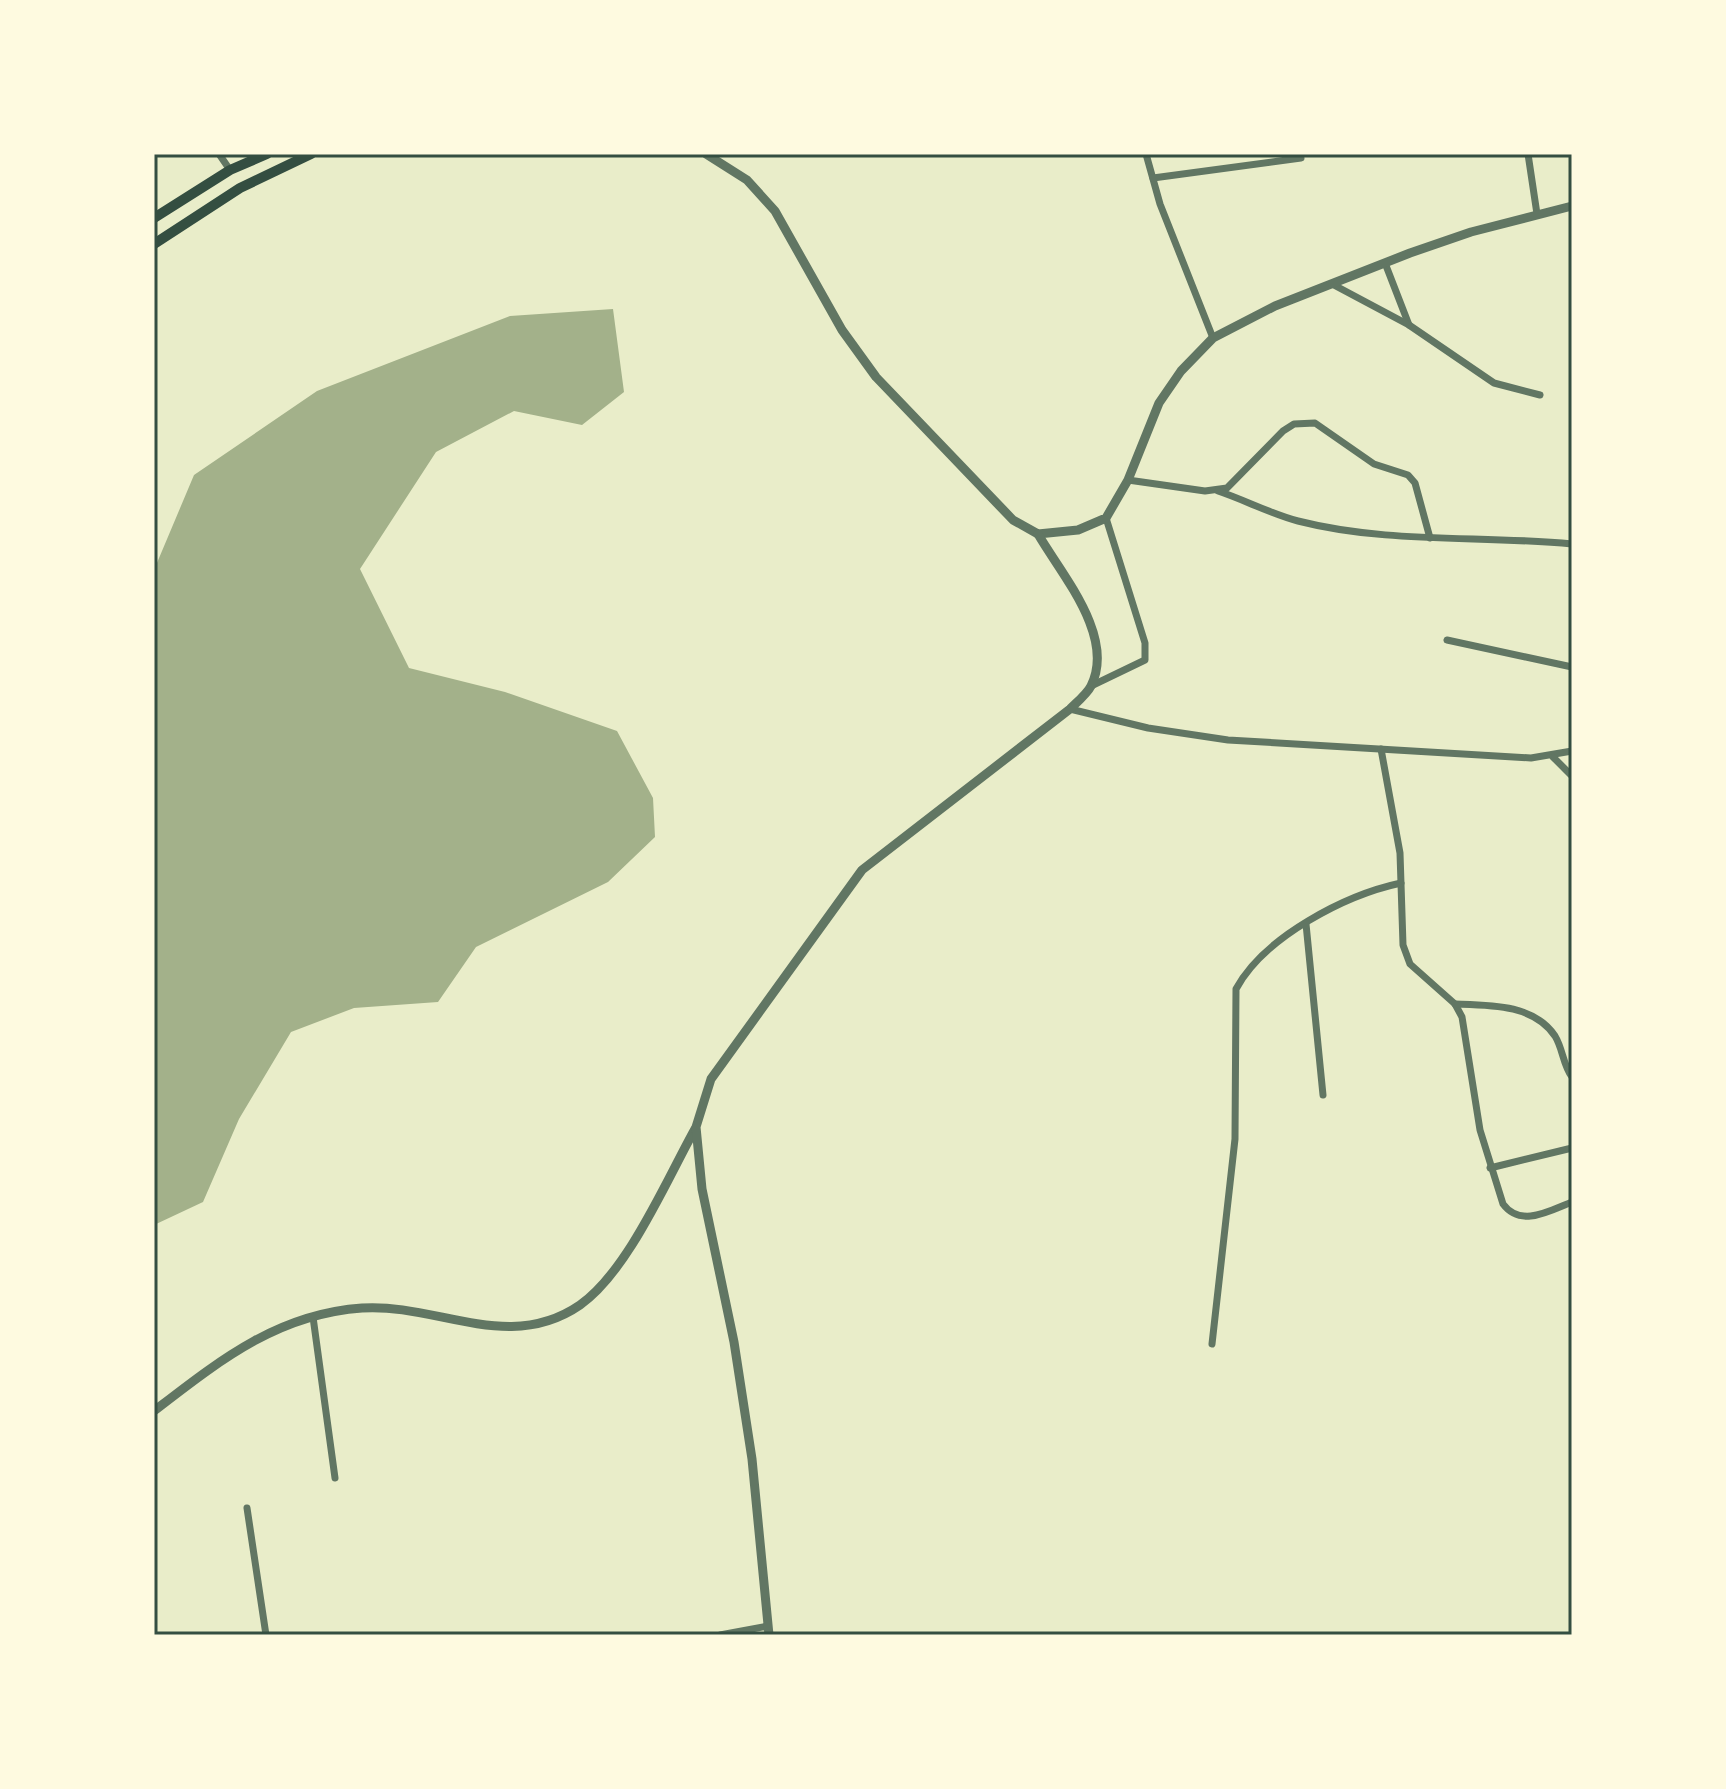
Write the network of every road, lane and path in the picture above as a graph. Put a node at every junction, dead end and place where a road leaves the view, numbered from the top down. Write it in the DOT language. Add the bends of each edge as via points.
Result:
graph roads {
  1 [pos="219,154"];
  2 [pos="267,154"];
  3 [pos="311,154"];
  4 [pos="706,154"];
  5 [pos="1146,154"];
  6 [pos="1528,154"];
  7 [pos="1301,158"];
  8 [pos="230,170"];
  9 [pos="1153,178"];
  10 [pos="1572,206"];
  11 [pos="1537,214"];
  12 [pos="154,218"];
  13 [pos="154,244"];
  14 [pos="1385,263"];
  15 [pos="1332,284"];
  16 [pos="1409,325"];
  17 [pos="1213,338"];
  18 [pos="1540,395"];
  19 [pos="1128,480"];
  20 [pos="1218,491"];
  21 [pos="1106,518"];
  22 [pos="1038,534"];
  23 [pos="1430,538"];
  24 [pos="1572,544"];
  25 [pos="1447,640"];
  26 [pos="1572,667"];
  27 [pos="1091,686"];
  28 [pos="1070,709"];
  29 [pos="1381,749"];
  30 [pos="1572,751"];
  31 [pos="1553,757"];
  32 [pos="1572,776"];
  33 [pos="1401,883"];
  34 [pos="1306,924"];
  35 [pos="1455,1004"];
  36 [pos="1572,1077"];
  37 [pos="1323,1095"];
  38 [pos="696,1127"];
  39 [pos="1572,1148"];
  40 [pos="1490,1168"];
  41 [pos="1572,1202"];
  42 [pos="313,1317"];
  43 [pos="1212,1344"];
  44 [pos="154,1411"];
  45 [pos="335,1478"];
  46 [pos="247,1508"];
  47 [pos="768,1631"];
  48 [pos="266,1635"];
  49 [pos="720,1635"];
  1 -- 8 [label="street"];
  2 -- 8 [label="main road"];
  3 -- 13 [label="main road" via="240,188"];
  4 -- 22 [label="street" via="747,180 775,211 842,330 876,377 1013,520"];
  5 -- 9 [label="street"];
  6 -- 11 [label="street"];
  7 -- 9 [label="street"];
  8 -- 12 [label="main road"];
  9 -- 17 [label="street"];
  10 -- 11 [label="street"];
  11 -- 14 [label="street"];
  14 -- 15 [label="street"];
  14 -- 16 [label="street"];
  15 -- 16 [label="street"];
  15 -- 17 [label="street"];
  16 -- 18 [label="street" via="1494,383"];
  17 -- 19 [label="street" via="1159,403"];
  19 -- 20 [label="street"];
  19 -- 21 [label="street"];
  20 -- 23 [label="street" via="1298,521"];
  20 -- 23 [label="street" via="1235,482 1283,431 1294,424 1315,423 1374,464 1408,475"];
  21 -- 22 [label="street" via="1078,530"];
  21 -- 27 [label="street" via="1145,643 1145,660"];
  22 -- 27 [label="street" via="1089,620 1097,651"];
  23 -- 24 [label="street"];
  25 -- 26 [label="street"];
  27 -- 28 [label="street"];
  28 -- 29 [label="street" via="1228,740"];
  28 -- 38 [label="street" via="862,870 711,1079"];
  29 -- 31 [label="street"];
  29 -- 33 [label="street"];
  30 -- 31 [label="street"];
  31 -- 32 [label="street"];
  33 -- 34 [label="street" via="1343,900"];
  33 -- 35 [label="street" via="1403,945 1410,964"];
  34 -- 37 [label="street"];
  34 -- 43 [label="street" via="1246,970 1236,989 1233,1165"];
  35 -- 36 [label="street" via="1518,1010 1539,1020 1556,1037"];
  35 -- 40 [label="street" via="1462,1017"];
  38 -- 42 [label="street" via="613,1275 560,1316 493,1328 420,1312 364,1308"];
  38 -- 47 [label="street" via="702,1189 752,1459"];
  39 -- 40 [label="street"];
  40 -- 41 [label="street" via="1509,1212 1523,1217"];
  42 -- 44 [label="street" via="253,1338"];
  42 -- 45 [label="street"];
  46 -- 48 [label="street"];
  47 -- 49 [label="street"];
}
